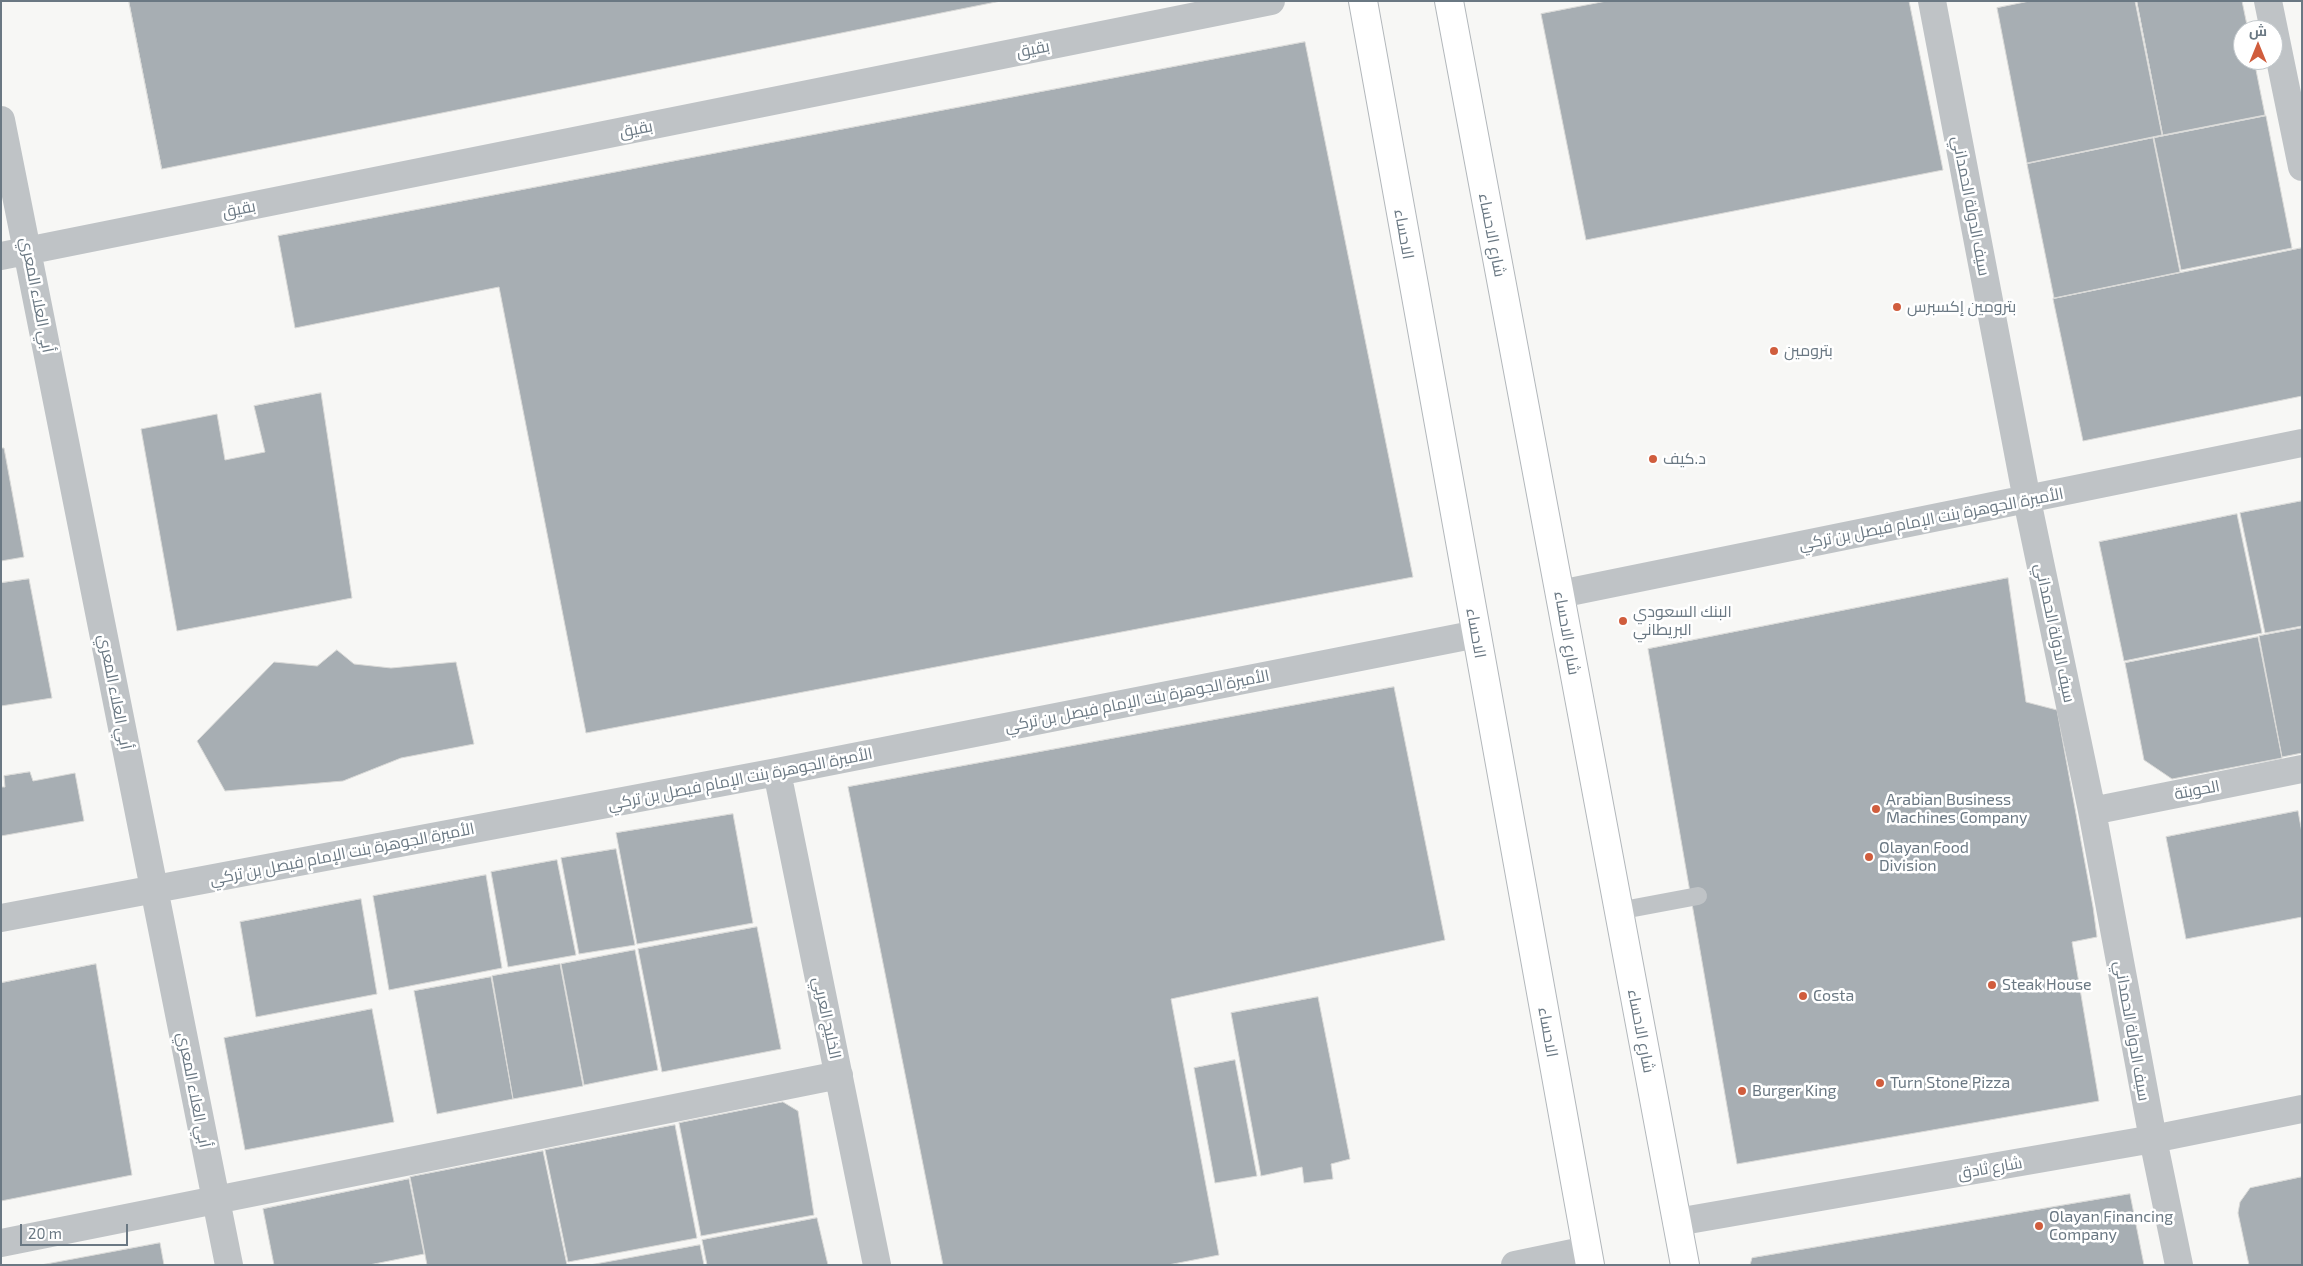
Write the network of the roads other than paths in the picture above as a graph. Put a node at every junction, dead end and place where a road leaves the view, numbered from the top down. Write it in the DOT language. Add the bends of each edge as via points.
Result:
graph roads {
  1 [pos="1270,1"];
  2 [pos="1363,1"];
  3 [pos="1449,1"];
  4 [pos="1932,1"];
  5 [pos="2268,1"];
  6 [pos="1,120"];
  7 [pos="2302,167"];
  8 [pos="28,251"];
  9 [pos="1,256"];
  10 [pos="2302,443"];
  11 [pos="2027,500"];
  12 [pos="1560,594"];
  13 [pos="1477,634"];
  14 [pos="2302,770"];
  15 [pos="777,772"];
  16 [pos="2092,811"];
  17 [pos="154,889"];
  18 [pos="1698,896"];
  19 [pos="1618,911"];
  20 [pos="1,918"];
  21 [pos="839,1075"];
  22 [pos="2302,1109"];
  23 [pos="2153,1139"];
  24 [pos="216,1200"];
  25 [pos="1677,1222"];
  26 [pos="1,1243"];
  27 [pos="1588,1257"];
  28 [pos="229,1265"];
  29 [pos="877,1265"];
  30 [pos="1515,1265"];
  31 [pos="1685,1265"];
  32 [pos="2179,1265"];
  1 -- 8 [label="street, بقيق"];
  2 -- 13 [label="main road, الاحساء"];
  3 -- 12 [label="main road, شارع الاحساء"];
  4 -- 11 [label="street, سيف الدولة الحمداني"];
  5 -- 7 [label="street"];
  6 -- 8 [label="street, أبي العلاء المعري"];
  8 -- 9 [label="street, بقيق"];
  8 -- 17 [label="street, أبي العلاء المعري"];
  10 -- 11 [label="street, الأميرة الجوهرة بنت الإمام فيصل بن تركي"];
  11 -- 12 [label="street, الأميرة الجوهرة بنت الإمام فيصل بن تركي"];
  11 -- 16 [label="street, سيف الدولة الحمداني"];
  12 -- 19 [label="main road, شارع الاحساء"];
  13 -- 15 [label="street, الأميرة الجوهرة بنت الإمام فيصل بن تركي"];
  13 -- 27 [label="main road, الاحساء"];
  14 -- 16 [label="street, الحويتة"];
  15 -- 17 [label="street, الأميرة الجوهرة بنت الإمام فيصل بن تركي"];
  15 -- 21 [label="street, الخليج العربي"];
  16 -- 23 [label="street, سيف الدولة الحمداني"];
  17 -- 20 [label="street, الأميرة الجوهرة بنت الإمام فيصل بن تركي"];
  17 -- 24 [label="street, أبي العلاء المعري"];
  18 -- 19 [label="lane"];
  19 -- 25 [label="main road, شارع الاحساء"];
  21 -- 24 [label="street"];
  21 -- 29 [label="street, الخليج العربي"];
  22 -- 23 [label="street, شارع ثادق"];
  23 -- 25 [label="street, شارع ثادق"];
  23 -- 32 [label="street, سيف الدولة الحمداني"];
  24 -- 26 [label="street"];
  24 -- 28 [label="street, أبي العلاء المعري"];
  25 -- 31 [label="main road, شارع الاحساء"];
  27 -- 30 [label="street"];
}
